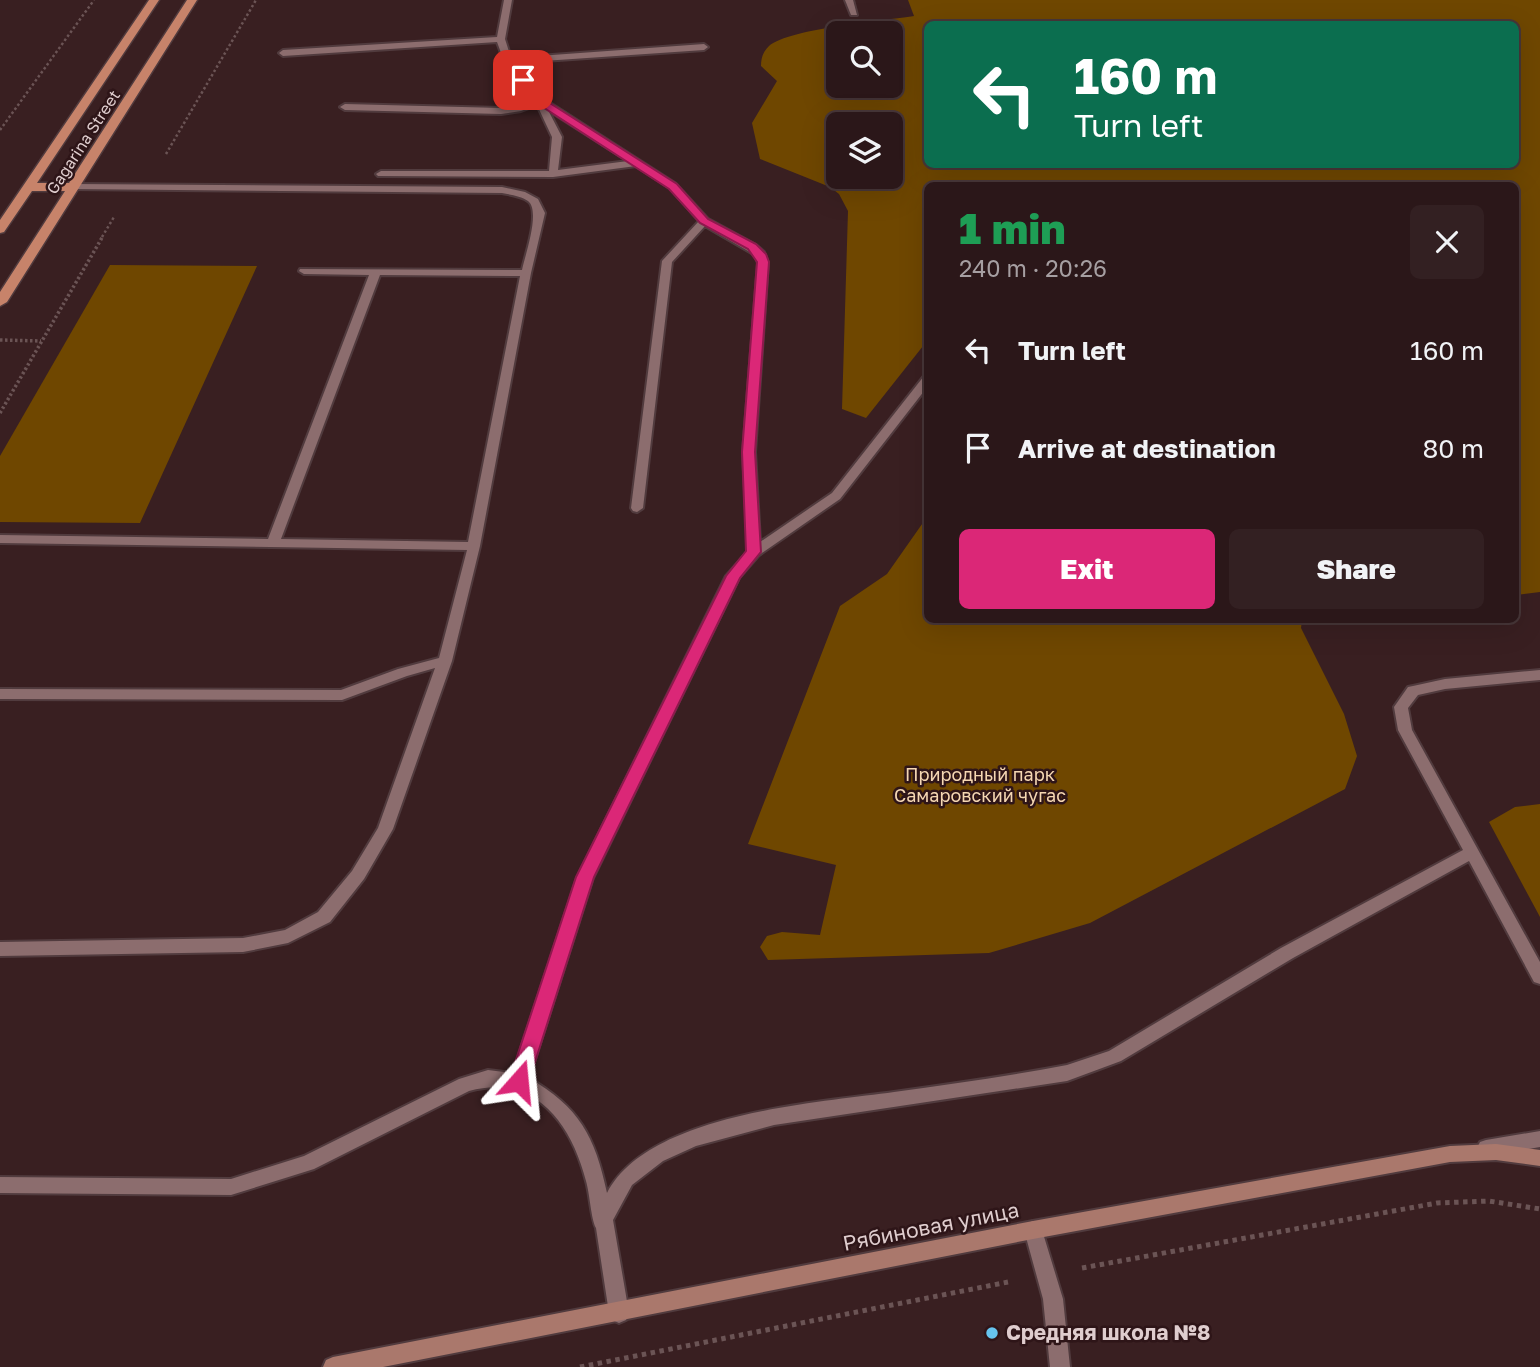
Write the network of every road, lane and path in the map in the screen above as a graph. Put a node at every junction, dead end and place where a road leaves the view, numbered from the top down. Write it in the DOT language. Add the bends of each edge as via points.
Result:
graph roads {
  1 [pos="94,0"];
  2 [pos="154,0"];
  3 [pos="192,0"];
  4 [pos="508,0"];
  5 [pos="849,0"];
  6 [pos="854,13"];
  7 [pos="501,39"];
  8 [pos="704,47"];
  9 [pos="283,53"];
  10 [pos="508,61"];
  11 [pos="539,100"];
  12 [pos="345,107"];
  13 [pos="0,130"];
  14 [pos="638,163"];
  15 [pos="382,174"];
  16 [pos="553,174"];
  17 [pos="28,187"];
  18 [pos="73,187"];
  19 [pos="704,221"];
  20 [pos="0,229"];
  21 [pos="304,271"];
  22 [pos="375,273"];
  23 [pos="526,273"];
  24 [pos="0,302"];
  25 [pos="0,340"];
  26 [pos="41,341"];
  27 [pos="924,383"];
  28 [pos="637,508"];
  29 [pos="0,539"];
  30 [pos="274,541"];
  31 [pos="474,546"];
  32 [pos="754,552"];
  33 [pos="444,661"];
  34 [pos="1540,675"];
  35 [pos="0,694"];
  36 [pos="1473,852"];
  37 [pos="0,949"];
  38 [pos="1540,977"];
  39 [pos="519,1081"];
  40 [pos="1540,1139"];
  41 [pos="1450,1154"];
  42 [pos="1540,1158"];
  43 [pos="0,1185"];
  44 [pos="602,1222"];
  45 [pos="1033,1230"];
  46 [pos="618,1313"];
  47 [pos="333,1367"];
  48 [pos="1060,1367"];
  1 -- 13 [label="path"];
  2 -- 17 [label="main road, Gagarina Street"];
  3 -- 18 [label="main road, Gagarina Street"];
  4 -- 7 [label="lane"];
  5 -- 6 [label="lane"];
  7 -- 9 [label="lane"];
  7 -- 10 [label="lane"];
  8 -- 10 [label="lane"];
  10 -- 11 [label="lane"];
  11 -- 12 [label="lane" via="530,107 501,111"];
  11 -- 14 [label="lane"];
  11 -- 16 [label="lane" via="558,137"];
  14 -- 16 [label="lane"];
  14 -- 19 [label="lane" via="673,186"];
  15 -- 16 [label="lane"];
  17 -- 18 [label="main road"];
  17 -- 20 [label="main road, Gagarina Street"];
  18 -- 23 [label="lane" via="502,190 535,201 540,213"];
  18 -- 24 [label="main road, Gagarina Street"];
  19 -- 28 [label="lane" via="667,261"];
  19 -- 32 [label="lane" via="752,247 763,262 749,452"];
  21 -- 22 [label="lane"];
  22 -- 23 [label="lane"];
  22 -- 30 [label="lane"];
  23 -- 31 [label="lane"];
  25 -- 26 [label="path"];
  27 -- 32 [label="lane" via="836,496"];
  29 -- 30 [label="lane"];
  30 -- 31 [label="lane"];
  31 -- 33 [label="lane"];
  32 -- 39 [label="lane" via="733,576 585,877"];
  33 -- 35 [label="lane" via="342,695"];
  33 -- 37 [label="lane" via="385,829 358,875 324,917 288,936 243,945"];
  34 -- 36 [label="lane" via="1413,691 1401,707 1405,730"];
  36 -- 38 [label="lane"];
  36 -- 44 [label="lane" via="1287,953 1115,1056 1067,1073 728,1128 642,1165 625,1180"];
  39 -- 43 [label="lane" via="488,1078 465,1084 308,1163 231,1187"];
  39 -- 44 [label="lane" via="546,1097 571,1121 592,1166"];
  40 -- 41 [label="lane"];
  41 -- 42 [label="street, Рябиновая улица" via="1496,1152"];
  41 -- 45 [label="street, Рябиновая улица"];
  44 -- 46 [label="lane"];
  45 -- 46 [label="street, Рябиновая улица"];
  45 -- 48 [label="lane" via="1053,1299"];
  46 -- 47 [label="street, Рябиновая улица"];
}
